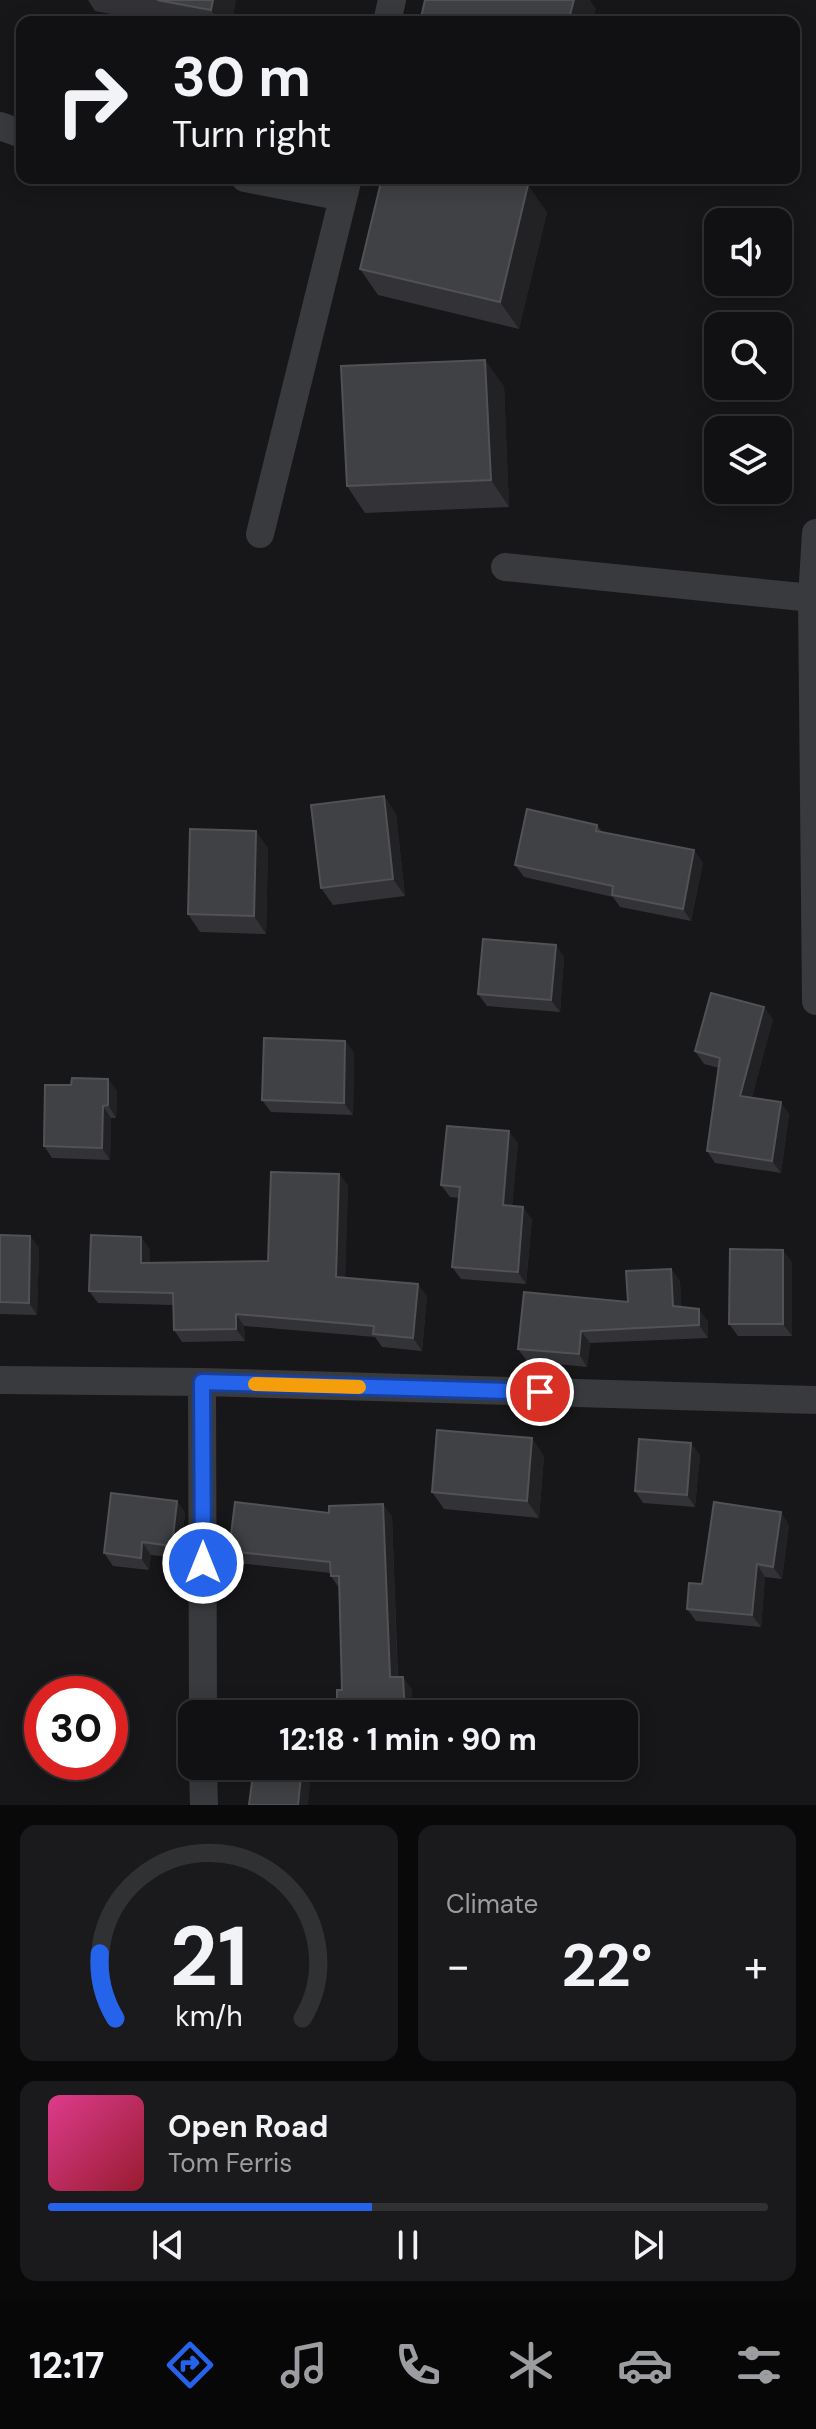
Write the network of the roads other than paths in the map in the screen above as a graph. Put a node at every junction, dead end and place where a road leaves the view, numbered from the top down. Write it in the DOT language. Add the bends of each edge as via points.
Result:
graph roads {
  1 [pos="306,184"];
  2 [pos="346,188"];
  3 [pos="816,533"];
  4 [pos="260,534"];
  5 [pos="505,567"];
  6 [pos="812,598"];
  7 [pos="816,1001"];
  8 [pos="0,1380"];
  9 [pos="202,1382"];
  10 [pos="816,1400"];
  11 [pos="203,1700"];
  12 [pos="203,1780"];
  13 [pos="204,1805"];
  1 -- 2 [label="street"];
  2 -- 4 [label="street"];
  3 -- 6 [label="street"];
  5 -- 6 [label="street"];
  6 -- 7 [label="street"];
  8 -- 9 [label="street"];
  9 -- 10 [label="street"];
  9 -- 11 [label="street"];
  12 -- 13 [label="street"];
}
